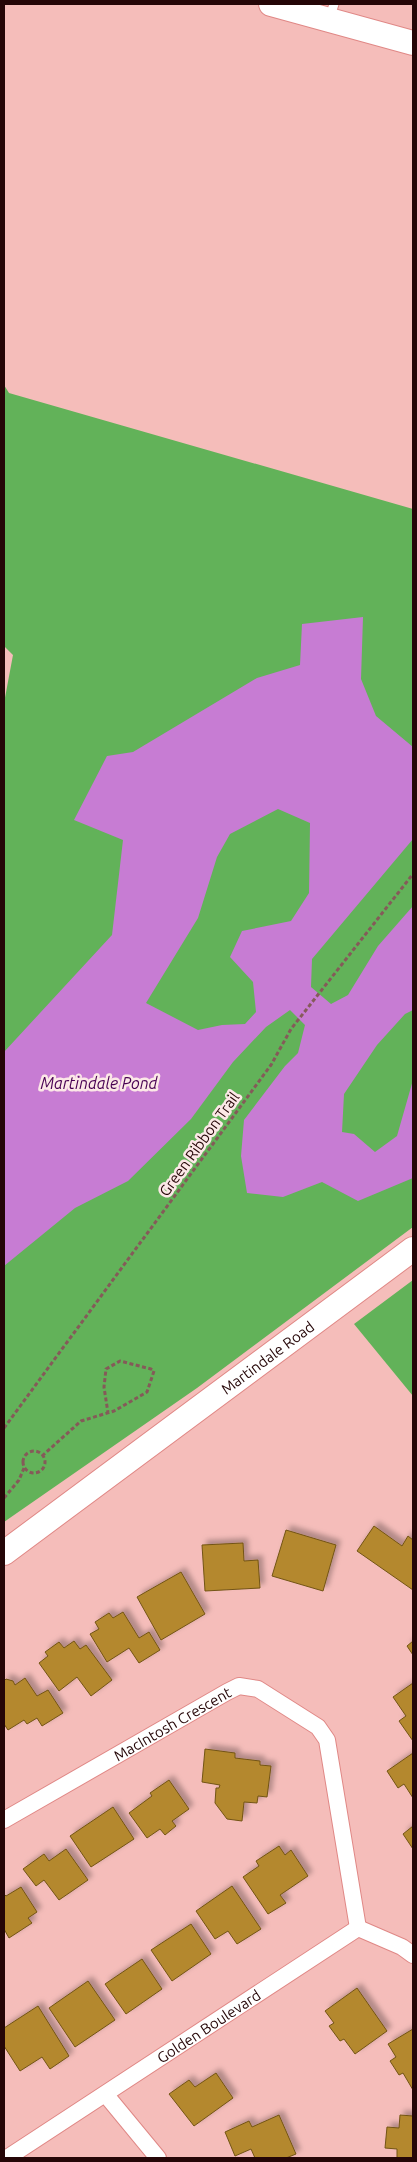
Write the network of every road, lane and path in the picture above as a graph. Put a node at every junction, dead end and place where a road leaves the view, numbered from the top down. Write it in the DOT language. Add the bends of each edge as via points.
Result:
graph roads {
  1 [pos="271,4"];
  2 [pos="331,12"];
  3 [pos="413,43"];
  4 [pos="413,874"];
  5 [pos="413,1249"];
  6 [pos="108,1412"];
  7 [pos="4,1428"];
  8 [pos="42,1456"];
  9 [pos="24,1467"];
  10 [pos="4,1498"];
  11 [pos="4,1553"];
  12 [pos="6,1815"];
  13 [pos="358,1928"];
  14 [pos="413,1955"];
  15 [pos="106,2095"];
  16 [pos="8,2152"];
  17 [pos="158,2158"];
  1 -- 2 [label="main road"];
  2 -- 3 [label="main road"];
  4 -- 7 [label="path, Green Ribbon Trail" via="291,1029 271,1065"];
  5 -- 11 [label="main road, Martindale Road"];
  6 -- 6 [label="path" via="147,1392 154,1371 120,1361 106,1369 104,1387"];
  6 -- 8 [label="path" via="81,1421"];
  8 -- 9 [label="path" via="29,1452 23,1460"];
  8 -- 9 [label="path" via="44,1463 39,1472 29,1472"];
  9 -- 10 [label="path" via="19,1480"];
  12 -- 13 [label="street, MacIntosh Crescent" via="227,1692 239,1686 258,1689 318,1727 327,1740"];
  13 -- 14 [label="street"];
  13 -- 15 [label="street, Golden Boulevard"];
  15 -- 16 [label="street, Golden Boulevard"];
  15 -- 17 [label="street"];
}
